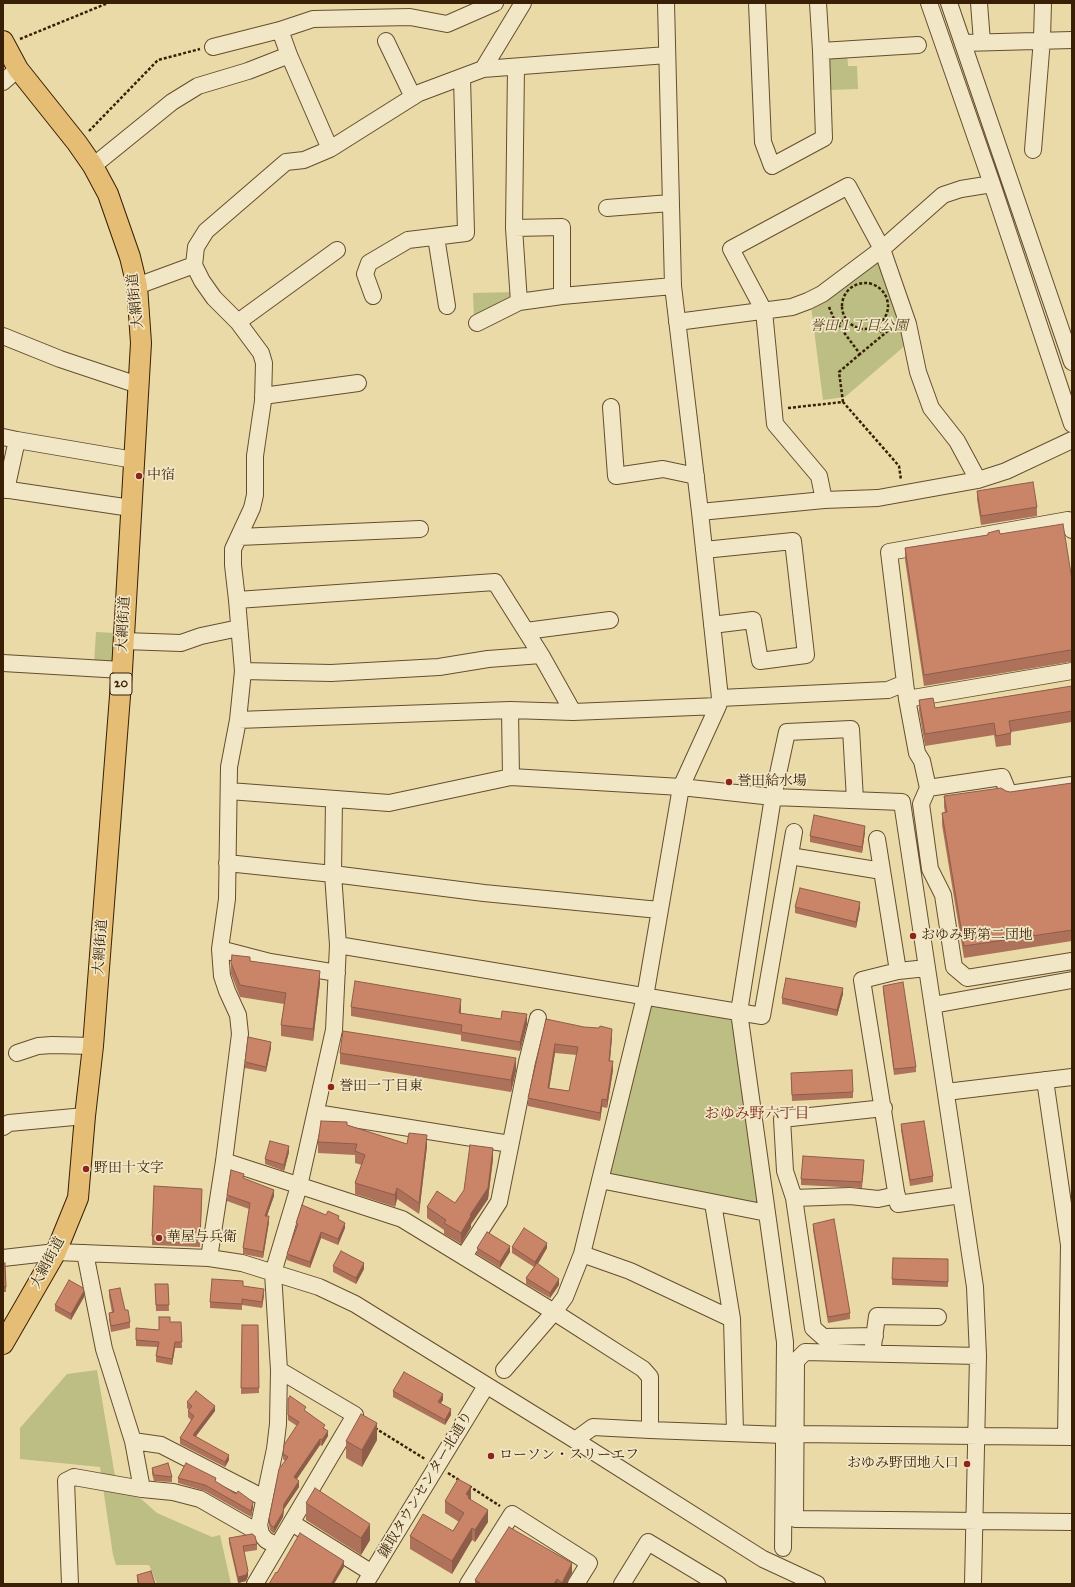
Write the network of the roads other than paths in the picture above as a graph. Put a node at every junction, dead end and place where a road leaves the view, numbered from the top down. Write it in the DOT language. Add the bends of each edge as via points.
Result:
graph roads {
  1 [pos="495,3"];
  2 [pos="523,3"];
  3 [pos="666,3"];
  4 [pos="757,3"];
  5 [pos="818,3"];
  6 [pos="929,3"];
  7 [pos="949,3"];
  8 [pos="979,3"];
  9 [pos="1043,3"];
  10 [pos="280,30"];
  11 [pos="1042,39"];
  12 [pos="1072,40"];
  13 [pos="386,41"];
  14 [pos="982,42"];
  15 [pos="4,43"];
  16 [pos="963,43"];
  17 [pos="918,45"];
  18 [pos="213,46"];
  19 [pos="822,51"];
  20 [pos="289,55"];
  21 [pos="667,55"];
  22 [pos="516,66"];
  23 [pos="18,69"];
  24 [pos="482,69"];
  25 [pos="462,77"];
  26 [pos="3,82"];
  27 [pos="413,97"];
  28 [pos="330,149"];
  29 [pos="1033,150"];
  30 [pos="93,166"];
  31 [pos="992,184"];
  32 [pos="670,203"];
  33 [pos="608,208"];
  34 [pos="514,228"];
  35 [pos="436,237"];
  36 [pos="882,249"];
  37 [pos="337,250"];
  38 [pos="194,264"];
  39 [pos="137,286"];
  40 [pos="673,286"];
  41 [pos="373,296"];
  42 [pos="562,296"];
  43 [pos="519,302"];
  44 [pos="447,306"];
  45 [pos="764,312"];
  46 [pos="238,322"];
  47 [pos="677,322"];
  48 [pos="477,323"];
  49 [pos="3,336"];
  50 [pos="1072,362"];
  51 [pos="358,383"];
  52 [pos="138,386"];
  53 [pos="263,396"];
  54 [pos="611,407"];
  55 [pos="1072,424"];
  56 [pos="10,438"];
  57 [pos="1072,440"];
  58 [pos="134,460"];
  59 [pos="696,476"];
  60 [pos="978,480"];
  61 [pos="4,490"];
  62 [pos="824,500"];
  63 [pos="131,508"];
  64 [pos="700,512"];
  65 [pos="420,529"];
  66 [pos="1072,530"];
  67 [pos="239,537"];
  68 [pos="704,550"];
  69 [pos="237,600"];
  70 [pos="610,620"];
  71 [pos="712,625"];
  72 [pos="240,628"];
  73 [pos="526,631"];
  74 [pos="124,641"];
  75 [pos="541,655"];
  76 [pos="3,663"];
  77 [pos="122,670"];
  78 [pos="243,670"];
  79 [pos="1072,670"];
  80 [pos="906,691"];
  81 [pos="719,702"];
  82 [pos="510,710"];
  83 [pos="573,712"];
  84 [pos="238,720"];
  85 [pos="511,777"];
  86 [pos="1072,785"];
  87 [pos="681,787"];
  88 [pos="928,788"];
  89 [pos="229,791"];
  90 [pos="773,796"];
  91 [pos="334,799"];
  92 [pos="855,800"];
  93 [pos="794,832"];
  94 [pos="877,839"];
  95 [pos="790,856"];
  96 [pos="227,863"];
  97 [pos="882,871"];
  98 [pos="334,874"];
  99 [pos="659,910"];
  100 [pos="338,945"];
  101 [pos="220,949"];
  102 [pos="1072,961"];
  103 [pos="927,968"];
  104 [pos="898,972"];
  105 [pos="337,973"];
  106 [pos="1072,980"];
  107 [pos="645,997"];
  108 [pos="933,1005"];
  109 [pos="739,1012"];
  110 [pos="538,1018"];
  111 [pos="93,1046"];
  112 [pos="17,1053"];
  113 [pos="1072,1077"];
  114 [pos="1045,1080"];
  115 [pos="946,1092"];
  116 [pos="884,1108"];
  117 [pos="316,1113"];
  118 [pos="85,1116"];
  119 [pos="3,1126"];
  120 [pos="510,1144"];
  121 [pos="224,1161"];
  122 [pos="600,1180"];
  123 [pos="299,1186"];
  124 [pos="896,1195"];
  125 [pos="961,1195"];
  126 [pos="794,1198"];
  127 [pos="714,1203"];
  128 [pos="767,1213"];
  129 [pos="56,1252"];
  130 [pos="85,1253"];
  131 [pos="582,1254"];
  132 [pos="464,1256"];
  133 [pos="3,1258"];
  134 [pos="209,1258"];
  135 [pos="273,1272"];
  136 [pos="554,1312"];
  137 [pos="938,1317"];
  138 [pos="732,1320"];
  139 [pos="875,1336"];
  140 [pos="3,1344"];
  141 [pos="872,1354"];
  142 [pos="978,1356"];
  143 [pos="279,1370"];
  144 [pos="504,1370"];
  145 [pos="486,1386"];
  146 [pos="650,1430"];
  147 [pos="735,1432"];
  148 [pos="790,1435"];
  149 [pos="976,1436"];
  150 [pos="1069,1437"];
  151 [pos="575,1440"];
  152 [pos="133,1441"];
  153 [pos="142,1489"];
  154 [pos="264,1498"];
  155 [pos="975,1520"];
  156 [pos="1072,1522"];
  157 [pos="292,1523"];
  158 [pos="261,1534"];
  159 [pos="277,1546"];
  160 [pos="783,1548"];
  161 [pos="369,1578"];
  162 [pos="800,1581"];
  163 [pos="70,1584"];
  164 [pos="256,1584"];
  165 [pos="468,1584"];
  166 [pos="576,1584"];
  167 [pos="622,1584"];
  168 [pos="718,1584"];
  169 [pos="817,1584"];
  170 [pos="973,1584"];
  1 -- 10 [label="street" via="447,24 410,17 313,19"];
  2 -- 24 [label="street"];
  3 -- 21 [label="street"];
  4 -- 19 [label="street" via="763,142 772,166 824,138"];
  5 -- 19 [label="street"];
  6 -- 31 [label="street"];
  7 -- 16 [label="street"];
  8 -- 14 [label="street"];
  9 -- 11 [label="street"];
  10 -- 18 [label="street"];
  10 -- 20 [label="street"];
  11 -- 12 [label="street"];
  11 -- 14 [label="street"];
  11 -- 29 [label="street"];
  13 -- 27 [label="street"];
  14 -- 16 [label="street"];
  15 -- 23 [label="main road, 大網街道 / 20"];
  16 -- 50 [label="street"];
  17 -- 19 [label="street"];
  20 -- 28 [label="street"];
  20 -- 30 [label="street" via="198,86 172,102"];
  21 -- 22 [label="street"];
  21 -- 32 [label="street"];
  22 -- 24 [label="street"];
  22 -- 34 [label="street"];
  23 -- 26 [label="street"];
  23 -- 30 [label="main road, 大網街道 / 20"];
  24 -- 25 [label="street"];
  25 -- 27 [label="street"];
  25 -- 35 [label="street" via="466,233"];
  27 -- 28 [label="street"];
  28 -- 38 [label="street" via="304,160 286,162 280,167 206,231 196,247"];
  30 -- 39 [label="main road, 大網街道 / 20" via="120,225"];
  31 -- 36 [label="street" via="943,195"];
  31 -- 55 [label="street"];
  32 -- 33 [label="street"];
  32 -- 40 [label="street"];
  34 -- 42 [label="street" via="562,227"];
  34 -- 43 [label="street"];
  35 -- 41 [label="street" via="408,240 369,263 365,274"];
  35 -- 44 [label="street"];
  36 -- 45 [label="street" via="822,294 792,307"];
  36 -- 45 [label="street" via="848,186 731,249"];
  36 -- 60 [label="street" via="909,327 918,372 931,408 957,441"];
  37 -- 46 [label="street"];
  38 -- 39 [label="street"];
  38 -- 46 [label="street" via="214,298"];
  39 -- 52 [label="main road, 大網街道 / 20" via="141,343"];
  40 -- 42 [label="street"];
  40 -- 47 [label="street"];
  42 -- 43 [label="street"];
  43 -- 48 [label="street"];
  45 -- 47 [label="street"];
  45 -- 62 [label="street" via="775,424 819,476"];
  46 -- 53 [label="street" via="261,353 264,363"];
  47 -- 59 [label="street"];
  49 -- 52 [label="street"];
  51 -- 53 [label="street"];
  52 -- 58 [label="main road, 大網街道 / 20"];
  53 -- 67 [label="street" via="255,456 255,495"];
  54 -- 59 [label="street" via="616,476 663,469"];
  56 -- 58 [label="street"];
  56 -- 61 [label="street"];
  57 -- 60 [label="street" via="1006,472"];
  58 -- 63 [label="main road, 大網街道 / 20"];
  59 -- 64 [label="street"];
  60 -- 62 [label="street" via="878,498"];
  61 -- 63 [label="street"];
  62 -- 64 [label="street"];
  63 -- 74 [label="main road, 大網街道 / 20"];
  64 -- 68 [label="street"];
  65 -- 67 [label="street"];
  66 -- 80 [label="street" via="1068,520 889,552"];
  67 -- 69 [label="street" via="233,549"];
  68 -- 71 [label="street"];
  68 -- 71 [label="street" via="793,541 806,655 760,661 754,620"];
  69 -- 72 [label="street"];
  69 -- 73 [label="street" via="495,582"];
  70 -- 73 [label="street"];
  71 -- 81 [label="street"];
  72 -- 74 [label="street" via="181,643"];
  72 -- 78 [label="street"];
  73 -- 75 [label="street"];
  74 -- 77 [label="main road, 大網街道 / 20"];
  75 -- 78 [label="street" via="488,659 439,667 338,672"];
  75 -- 83 [label="street"];
  76 -- 77 [label="street"];
  77 -- 111 [label="main road, 大網街道 / 20"];
  78 -- 84 [label="street"];
  79 -- 80 [label="street"];
  80 -- 81 [label="street" via="888,690"];
  80 -- 88 [label="street" via="917,753 922,761"];
  81 -- 83 [label="street"];
  81 -- 87 [label="street"];
  82 -- 83 [label="street"];
  82 -- 84 [label="street"];
  82 -- 85 [label="street"];
  84 -- 89 [label="street" via="229,767"];
  85 -- 87 [label="street"];
  85 -- 91 [label="street" via="389,803"];
  86 -- 88 [label="street" via="1009,794 1002,777"];
  87 -- 90 [label="street"];
  87 -- 99 [label="street"];
  88 -- 102 [label="street" via="921,804 930,869 943,895 954,967 966,978"];
  89 -- 91 [label="street"];
  89 -- 96 [label="street"];
  90 -- 92 [label="street"];
  90 -- 92 [label="street" via="787,732 851,729"];
  90 -- 109 [label="street"];
  91 -- 98 [label="street"];
  92 -- 103 [label="street" via="902,802"];
  93 -- 95 [label="street"];
  94 -- 97 [label="street"];
  95 -- 97 [label="street"];
  95 -- 109 [label="street" via="762,1016"];
  96 -- 98 [label="street"];
  96 -- 101 [label="street" via="227,899"];
  97 -- 104 [label="street"];
  98 -- 99 [label="street" via="484,893"];
  98 -- 100 [label="street"];
  99 -- 107 [label="street"];
  100 -- 105 [label="street"];
  100 -- 107 [label="street"];
  101 -- 105 [label="street" via="270,962"];
  101 -- 121 [label="street" via="222,976 238,1015 240,1034"];
  103 -- 104 [label="street"];
  103 -- 108 [label="street"];
  104 -- 116 [label="street" via="862,980"];
  105 -- 117 [label="street" via="342,1031"];
  106 -- 108 [label="street"];
  107 -- 109 [label="street"];
  107 -- 122 [label="street"];
  108 -- 115 [label="street"];
  109 -- 128 [label="street"];
  110 -- 120 [label="street" via="520,1061"];
  111 -- 112 [label="street" via="38,1046"];
  111 -- 118 [label="main road, 大網街道 / 20"];
  113 -- 114 [label="street"];
  114 -- 115 [label="street"];
  114 -- 150 [label="street" via="1069,1245"];
  115 -- 125 [label="street"];
  116 -- 124 [label="street"];
  116 -- 126 [label="street" via="782,1119 785,1171"];
  117 -- 120 [label="street"];
  117 -- 123 [label="street"];
  118 -- 119 [label="street" via="9,1123"];
  118 -- 129 [label="main road, 大網街道 / 20" via="78,1198"];
  120 -- 132 [label="street" via="499,1202"];
  121 -- 123 [label="street"];
  121 -- 134 [label="street"];
  122 -- 127 [label="street"];
  122 -- 131 [label="street"];
  123 -- 132 [label="street" via="402,1219"];
  123 -- 135 [label="street"];
  124 -- 125 [label="street" via="898,1204"];
  124 -- 126 [label="street" via="878,1199 850,1196"];
  125 -- 142 [label="street" via="975,1287"];
  126 -- 139 [label="street" via="813,1328 824,1337"];
  127 -- 128 [label="street"];
  127 -- 138 [label="street"];
  128 -- 148 [label="street" via="785,1342"];
  129 -- 130 [label="street"];
  129 -- 133 [label="street"];
  129 -- 140 [label="main road, 大網街道 / 20"];
  130 -- 134 [label="street"];
  130 -- 152 [label="street" via="104,1350"];
  131 -- 136 [label="street" via="564,1297"];
  131 -- 138 [label="street" via="630,1271"];
  132 -- 136 [label="street"];
  134 -- 135 [label="street" via="242,1263"];
  135 -- 143 [label="street"];
  135 -- 145 [label="street" via="319,1287 355,1304"];
  136 -- 144 [label="street"];
  136 -- 146 [label="street" via="644,1368 650,1377"];
  137 -- 139 [label="street" via="877,1316"];
  138 -- 147 [label="street"];
  139 -- 141 [label="street"];
  141 -- 142 [label="street"];
  141 -- 148 [label="street" via="805,1352 796,1361"];
  142 -- 149 [label="street"];
  143 -- 154 [label="street" via="278,1424"];
  143 -- 157 [label="street" via="355,1416"];
  145 -- 151 [label="street"];
  145 -- 161 [label="street, 鎌取タウンセンター北通り"];
  146 -- 147 [label="street"];
  146 -- 151 [label="street" via="593,1427"];
  147 -- 148 [label="street"];
  148 -- 149 [label="street"];
  148 -- 155 [label="street" via="795,1519"];
  148 -- 160 [label="street"];
  149 -- 150 [label="street"];
  149 -- 155 [label="street"];
  151 -- 162 [label="street"];
  152 -- 153 [label="street"];
  152 -- 154 [label="street" via="161,1445"];
  153 -- 158 [label="street" via="173,1492 200,1499"];
  153 -- 163 [label="street" via="74,1477 66,1481"];
  154 -- 158 [label="street" via="259,1526"];
  155 -- 156 [label="street"];
  155 -- 170 [label="street"];
  157 -- 159 [label="street"];
  157 -- 161 [label="street"];
  158 -- 159 [label="street"];
  159 -- 164 [label="street"];
  162 -- 169 [label="street"];
  165 -- 166 [label="street" via="512,1514 589,1563"];
  167 -- 168 [label="street" via="648,1542"];
}
